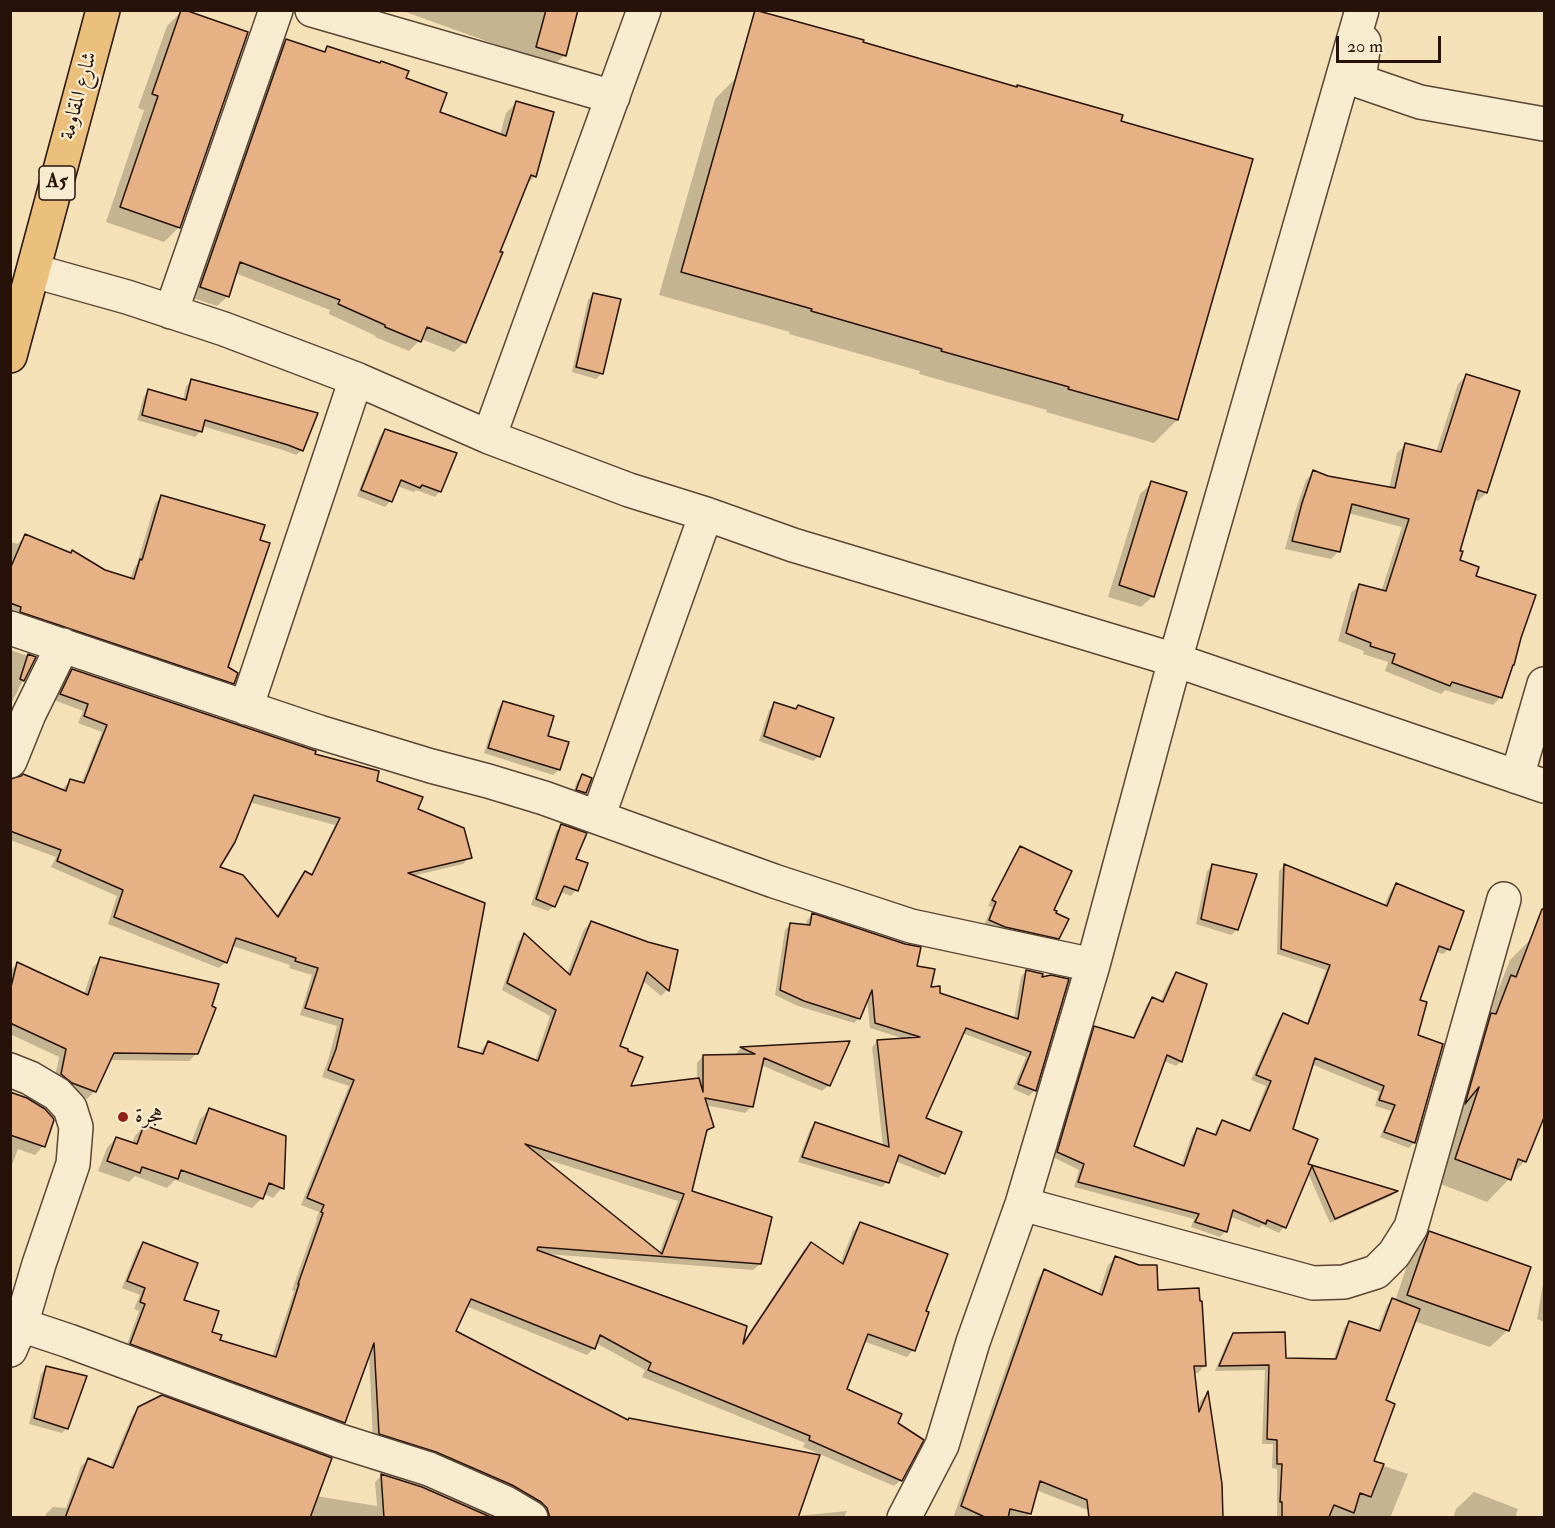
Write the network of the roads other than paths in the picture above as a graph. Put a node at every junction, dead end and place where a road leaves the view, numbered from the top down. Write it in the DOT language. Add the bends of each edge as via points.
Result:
graph roads {
  1 [pos="103,10"];
  2 [pos="276,10"];
  3 [pos="312,10"];
  4 [pos="644,10"];
  5 [pos="1362,10"];
  6 [pos="1367,10"];
  7 [pos="346,15"];
  8 [pos="613,97"];
  9 [pos="1545,124"];
  10 [pos="34,271"];
  11 [pos="171,312"];
  12 [pos="10,356"];
  13 [pos="356,379"];
  14 [pos="489,437"];
  15 [pos="706,514"];
  16 [pos="10,628"];
  17 [pos="63,645"];
  18 [pos="1174,660"];
  19 [pos="1545,684"];
  20 [pos="246,708"];
  21 [pos="10,761"];
  22 [pos="1531,781"];
  23 [pos="598,818"];
  24 [pos="1504,899"];
  25 [pos="1093,965"];
  26 [pos="10,1070"];
  27 [pos="1022,1204"];
  28 [pos="16,1338"];
  29 [pos="531,1518"];
  30 [pos="904,1518"];
  1 -- 10 [label="highway, شارع المقاومة / A5"];
  2 -- 11 [label="street"];
  3 -- 7 [label="street"];
  4 -- 8 [label="street"];
  5 -- 18 [label="street"];
  6 -- 9 [label="street" via="1359,81 1420,102"];
  7 -- 8 [label="street"];
  8 -- 14 [label="street"];
  10 -- 11 [label="street"];
  10 -- 12 [label="highway, شارع المقاومة / A5"];
  11 -- 13 [label="street"];
  13 -- 14 [label="street"];
  13 -- 20 [label="street"];
  14 -- 15 [label="street" via="629,490"];
  15 -- 18 [label="street" via="794,545"];
  15 -- 23 [label="street"];
  16 -- 17 [label="street"];
  17 -- 20 [label="street"];
  17 -- 21 [label="street"];
  18 -- 22 [label="street"];
  18 -- 25 [label="street"];
  19 -- 22 [label="street"];
  20 -- 23 [label="street" via="488,780"];
  23 -- 25 [label="street" via="911,926"];
  24 -- 27 [label="street" via="1410,1227 1394,1254 1376,1272 1344,1282 1312,1284"];
  25 -- 27 [label="street"];
  26 -- 28 [label="street" via="57,1094 70,1108 76,1127 73,1164"];
  27 -- 30 [label="street" via="973,1342 942,1445"];
  28 -- 29 [label="street" via="69,1341 340,1441 429,1469"];
}
